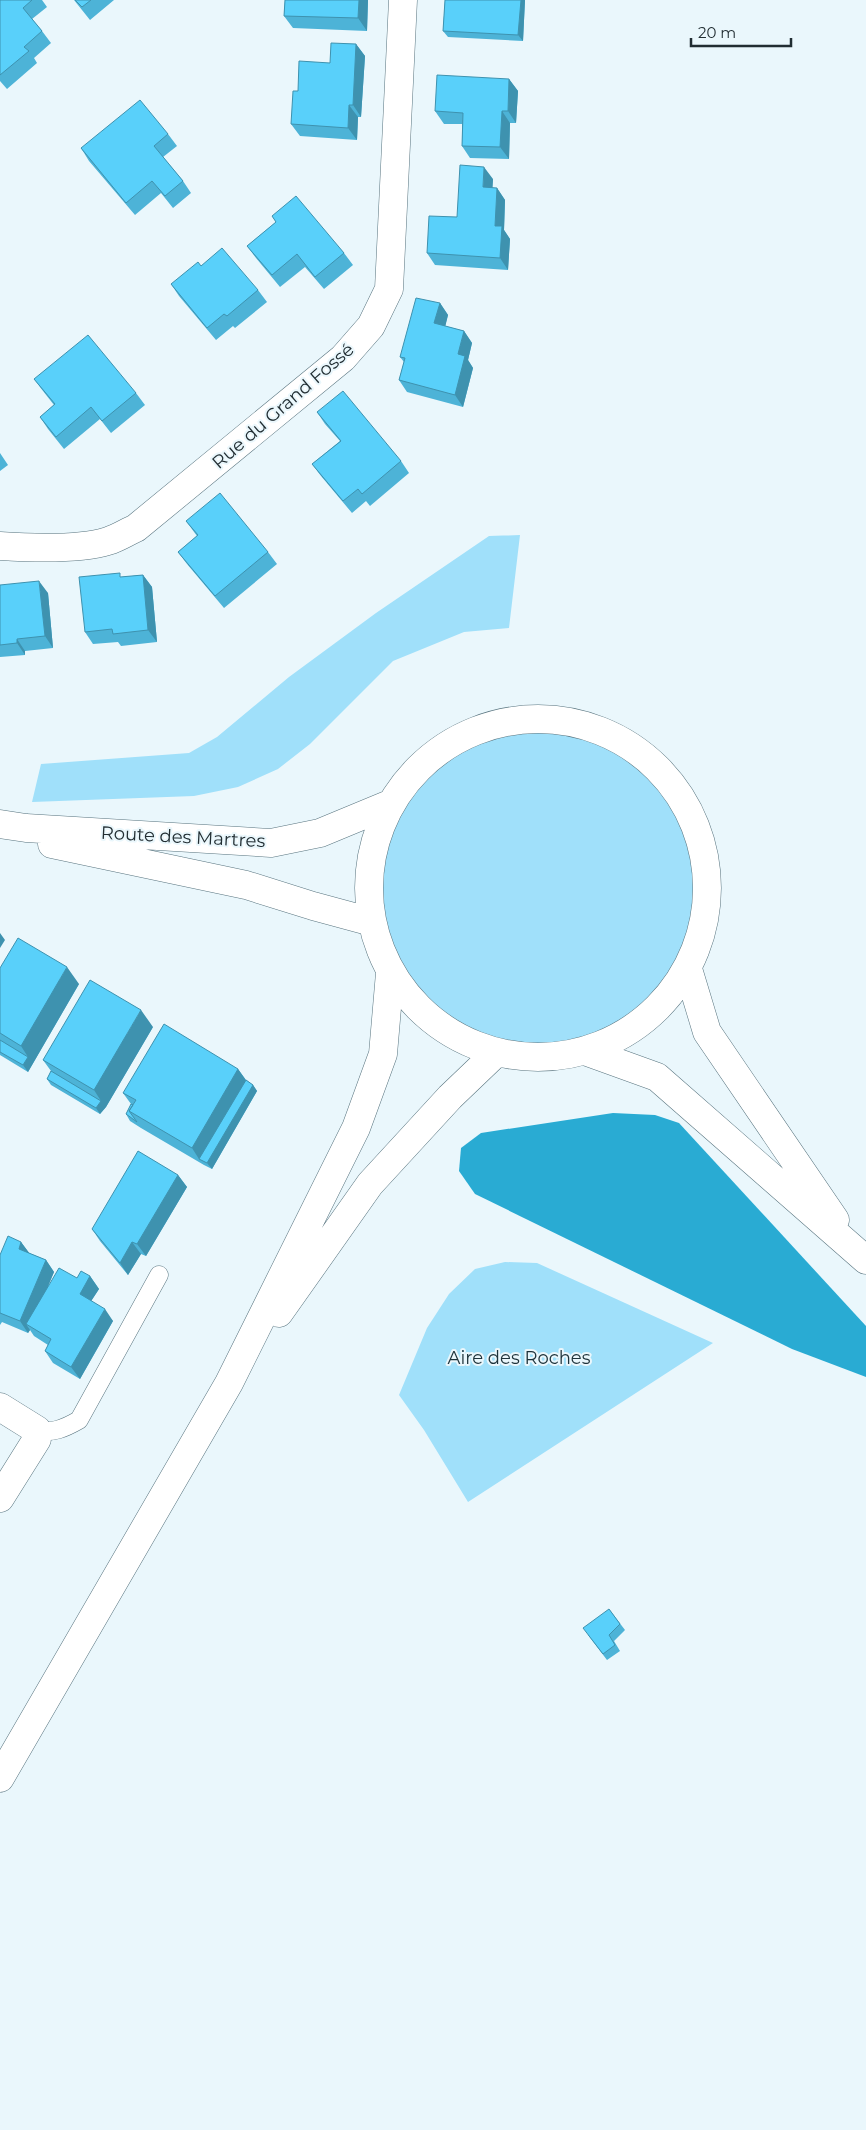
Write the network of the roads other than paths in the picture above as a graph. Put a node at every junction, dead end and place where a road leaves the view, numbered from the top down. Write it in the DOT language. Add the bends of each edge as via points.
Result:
graph roads {
  1 [pos="402,0"];
  2 [pos="0,546"];
  3 [pos="390,804"];
  4 [pos="0,824"];
  5 [pos="0,831"];
  6 [pos="372,922"];
  7 [pos="688,969"];
  8 [pos="390,973"];
  9 [pos="585,1051"];
  10 [pos="496,1053"];
  11 [pos="861,1256"];
  12 [pos="159,1275"];
  13 [pos="229,1383"];
  14 [pos="0,1407"];
  15 [pos="37,1430"];
  16 [pos="0,1498"];
  17 [pos="0,1778"];
  1 -- 2 [label="main road, Rue du Grand Fossé" via="389,289 371,326 343,358 136,528 108,541 76,546"];
  3 -- 4 [label="main road, Route des Martres" via="320,833 272,843"];
  3 -- 6 [label="main road" via="375,842 368,882"];
  3 -- 7 [label="main road" via="422,764 465,736 515,720 566,721 607,733 644,755 674,785 695,822 707,863 706,918"];
  5 -- 6 [label="main road, Route des Martres" via="246,885"];
  6 -- 8 [label="main road"];
  7 -- 9 [label="main road" via="661,1005 626,1034"];
  7 -- 11 [label="main road" via="707,1032"];
  8 -- 10 [label="main road" via="418,1009 454,1036"];
  8 -- 13 [label="main road" via="383,1054 356,1128"];
  9 -- 10 [label="main road" via="540,1058"];
  9 -- 11 [label="main road" via="657,1077"];
  10 -- 13 [label="main road" via="370,1184"];
  12 -- 15 [label="lane" via="78,1420 46,1433"];
  13 -- 17 [label="main road"];
  14 -- 15 [label="main road"];
  15 -- 16 [label="main road" via="37,1439"];
}
